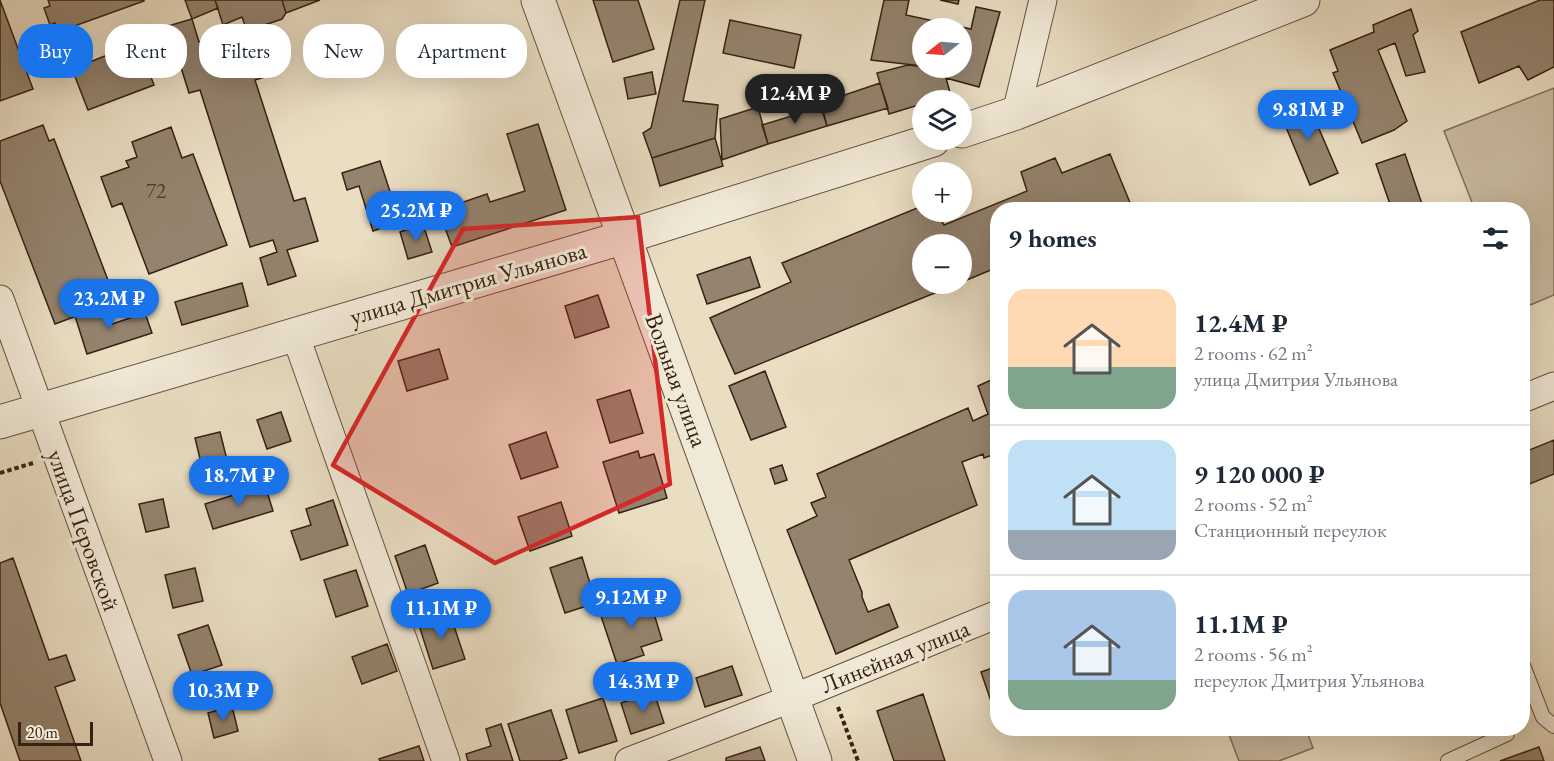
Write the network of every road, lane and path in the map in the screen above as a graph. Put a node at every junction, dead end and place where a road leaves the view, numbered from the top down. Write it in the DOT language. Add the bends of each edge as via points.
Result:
graph roads {
  1 [pos="538,0"];
  2 [pos="1043,0"];
  3 [pos="1303,0"];
  4 [pos="1016,113"];
  5 [pos="972,127"];
  6 [pos="912,147"];
  7 [pos="625,237"];
  8 [pos="0,299"];
  9 [pos="295,334"];
  10 [pos="1554,386"];
  11 [pos="1530,396"];
  12 [pos="40,409"];
  13 [pos="0,422"];
  14 [pos="57,455"];
  15 [pos="0,473"];
  16 [pos="990,617"];
  17 [pos="830,683"];
  18 [pos="1530,684"];
  19 [pos="793,698"];
  20 [pos="1554,726"];
  21 [pos="1503,736"];
  22 [pos="168,761"];
  23 [pos="446,761"];
  24 [pos="629,761"];
  25 [pos="815,761"];
  26 [pos="858,761"];
  27 [pos="1448,761"];
  1 -- 7 [label="street, Вольная улица"];
  2 -- 4 [label="street"];
  3 -- 4 [label="street"];
  4 -- 5 [label="street"];
  6 -- 7 [label="street, улица Дмитрия Ульянова"];
  7 -- 9 [label="street, улица Дмитрия Ульянова"];
  7 -- 19 [label="street, Вольная улица"];
  8 -- 12 [label="street, улица Перовской"];
  9 -- 12 [label="street, улица Дмитрия Ульянова"];
  9 -- 23 [label="street"];
  10 -- 11 [label="street"];
  12 -- 13 [label="street, улица Дмитрия Ульянова"];
  12 -- 14 [label="street, улица Перовской"];
  14 -- 15 [label="path"];
  14 -- 22 [label="street, улица Перовской"];
  16 -- 17 [label="street, Линейная улица"];
  17 -- 19 [label="street, Линейная улица"];
  17 -- 26 [label="path"];
  18 -- 20 [label="lane" via="1543,717"];
  19 -- 24 [label="street, Линейная улица"];
  19 -- 25 [label="street, Вольная улица"];
  21 -- 27 [label="lane"];
}
